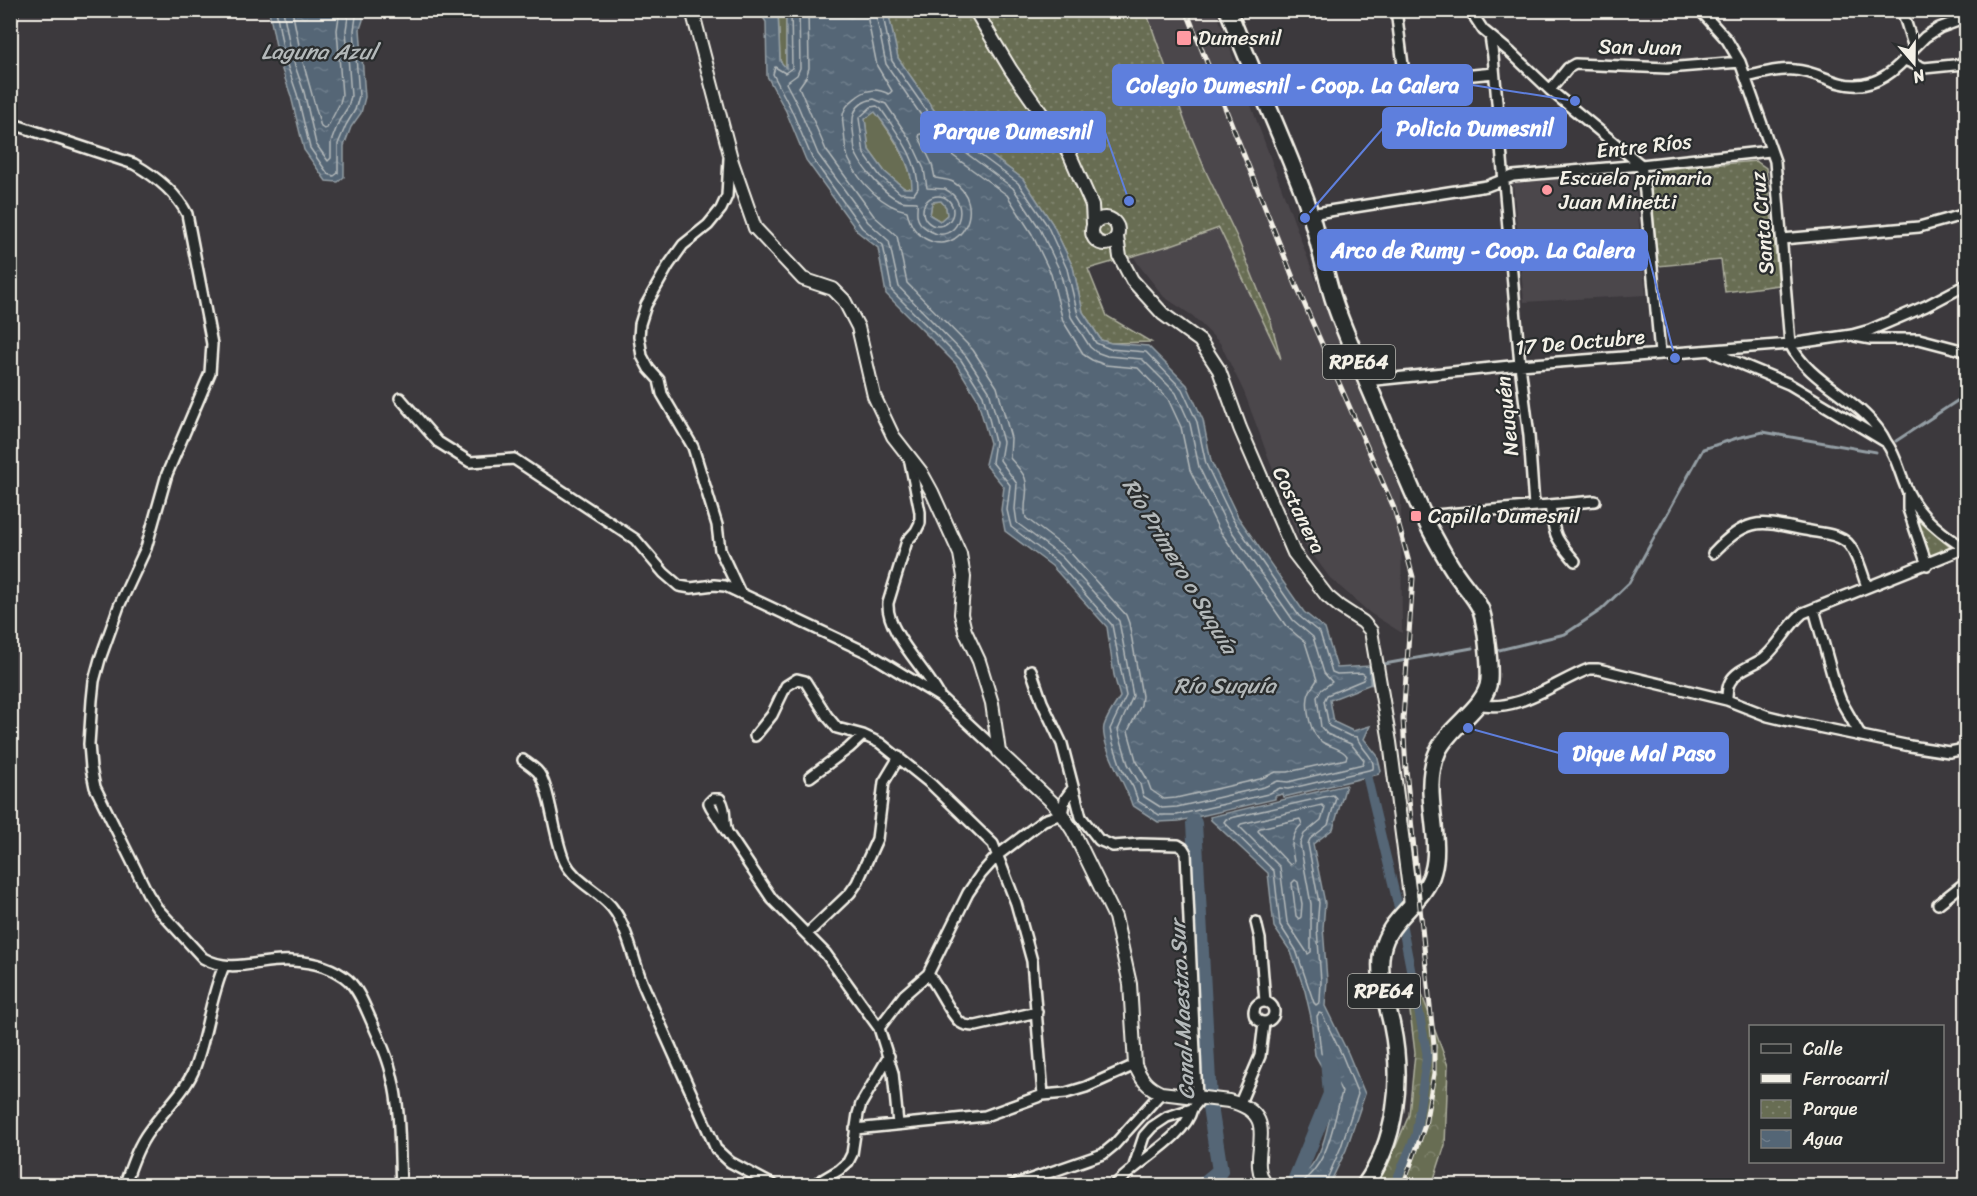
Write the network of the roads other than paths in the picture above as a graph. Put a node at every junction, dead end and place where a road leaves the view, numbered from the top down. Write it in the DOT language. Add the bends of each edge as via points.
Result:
graph roads {
  1 [pos="13,10"];
  2 [pos="692,10"];
  3 [pos="975,10"];
  4 [pos="1228,10"];
  5 [pos="1396,10"];
  6 [pos="1470,10"];
  7 [pos="1700,10"];
  8 [pos="1902,10"];
  9 [pos="1966,18"];
  10 [pos="10,27"];
  11 [pos="1490,36"];
  12 [pos="1914,48"];
  13 [pos="1905,60"];
  14 [pos="1740,62"];
  15 [pos="1964,64"];
  16 [pos="1494,73"];
  17 [pos="1745,77"];
  18 [pos="1405,81"];
  19 [pos="1550,90"];
  20 [pos="1262,98"];
  21 [pos="10,123"];
  22 [pos="1770,151"];
  23 [pos="729,152"];
  24 [pos="1641,165"];
  25 [pos="1504,179"];
  26 [pos="1092,205"];
  27 [pos="1311,214"];
  28 [pos="1966,214"];
  29 [pos="1107,217"];
  30 [pos="1093,224"];
  31 [pos="1117,237"];
  32 [pos="1782,239"];
  33 [pos="1105,244"];
  34 [pos="1120,257"];
  35 [pos="1966,285"];
  36 [pos="1852,335"];
  37 [pos="1790,344"];
  38 [pos="1961,350"];
  39 [pos="1710,351"];
  40 [pos="1660,353"];
  41 [pos="1520,365"];
  42 [pos="1366,381"];
  43 [pos="400,399"];
  44 [pos="1886,442"];
  45 [pos="909,457"];
  46 [pos="1908,494"];
  47 [pos="1595,501"];
  48 [pos="1550,505"];
  49 [pos="1534,506"];
  50 [pos="1424,516"];
  51 [pos="1966,549"];
  52 [pos="1713,553"];
  53 [pos="1575,561"];
  54 [pos="1927,565"];
  55 [pos="1867,587"];
  56 [pos="740,593"];
  57 [pos="1814,609"];
  58 [pos="1031,670"];
  59 [pos="940,697"];
  60 [pos="1727,700"];
  61 [pos="1478,704"];
  62 [pos="863,735"];
  63 [pos="1861,735"];
  64 [pos="755,736"];
  65 [pos="1966,749"];
  66 [pos="999,752"];
  67 [pos="898,758"];
  68 [pos="523,760"];
  69 [pos="810,777"];
  70 [pos="1073,788"];
  71 [pos="1062,814"];
  72 [pos="727,832"];
  73 [pos="998,855"];
  74 [pos="1966,882"];
  75 [pos="1938,903"];
  76 [pos="1411,904"];
  77 [pos="1256,922"];
  78 [pos="807,934"];
  79 [pos="224,966"];
  80 [pos="928,974"];
  81 [pos="1265,1002"];
  82 [pos="1037,1012"];
  83 [pos="1264,1023"];
  84 [pos="879,1029"];
  85 [pos="889,1056"];
  86 [pos="1136,1065"];
  87 [pos="1161,1093"];
  88 [pos="1043,1095"];
  89 [pos="1197,1101"];
  90 [pos="1240,1103"];
  91 [pos="898,1124"];
  92 [pos="855,1129"];
  93 [pos="1133,1169"];
  94 [pos="1265,1183"];
  95 [pos="124,1185"];
  96 [pos="401,1185"];
  97 [pos="775,1185"];
  98 [pos="812,1185"];
  99 [pos="1011,1185"];
  100 [pos="1113,1185"];
  101 [pos="1364,1185"];
  1 -- 10 [label="street"];
  2 -- 23 [label="street"];
  3 -- 26 [label="street, Costanera" via="1068,153"];
  4 -- 20 [label="main road, RPE64"];
  5 -- 18 [label="street"];
  6 -- 11 [label="street"];
  7 -- 14 [label="street, Santa Cruz" via="1727,40"];
  8 -- 12 [label="street"];
  9 -- 12 [label="street" via="1939,28"];
  11 -- 16 [label="street, Neuquén"];
  11 -- 19 [label="street"];
  12 -- 13 [label="street"];
  13 -- 15 [label="street" via="1924,68"];
  13 -- 17 [label="street" via="1884,78 1864,85 1842,84 1792,69"];
  14 -- 17 [label="street, Santa Cruz"];
  14 -- 19 [label="street, San Juan" via="1667,68 1575,64"];
  16 -- 18 [label="street"];
  16 -- 25 [label="street, Neuquén"];
  17 -- 22 [label="street, Santa Cruz"];
  18 -- 20 [label="street"];
  19 -- 24 [label="street"];
  20 -- 27 [label="main road, RPE64"];
  21 -- 79 [label="street" via="134,164 176,195 187,214 212,344 210,373 167,474 146,548 100,660 94,681 89,744 95,787 148,894 203,958"];
  22 -- 24 [label="street, Entre Ríos"];
  22 -- 32 [label="street, Santa Cruz" via="1777,172"];
  23 -- 45 [label="street" via="755,228 803,279 840,293 851,311 874,396 893,436"];
  23 -- 56 [label="street" via="727,196 721,210 683,245 668,266 646,305 639,337 642,356 659,380 662,394 693,447 717,525 720,550"];
  24 -- 25 [label="street, Entre Ríos"];
  24 -- 40 [label="street"];
  25 -- 27 [label="street, Entre Ríos" via="1487,186"];
  25 -- 41 [label="street, Neuquén"];
  26 -- 29 [label="street, Costanera"];
  26 -- 30 [label="street, Costanera"];
  27 -- 42 [label="main road, RPE64" via="1334,301"];
  28 -- 32 [label="street" via="1919,227"];
  29 -- 30 [label="street"];
  29 -- 31 [label="street, Costanera" via="1116,223"];
  30 -- 33 [label="street, Costanera" via="1094,239"];
  31 -- 33 [label="street"];
  31 -- 34 [label="street, Costanera"];
  32 -- 37 [label="street, Santa Cruz"];
  33 -- 34 [label="street, Costanera"];
  34 -- 76 [label="street, Costanera" via="1149,300 1207,349 1223,378 1240,428 1294,553 1333,602 1368,626 1374,641 1390,742"];
  35 -- 36 [label="street, 17 De Octubre" via="1917,310"];
  36 -- 37 [label="street, 17 De Octubre"];
  36 -- 38 [label="street" via="1919,339"];
  37 -- 39 [label="street, 17 De Octubre"];
  37 -- 44 [label="street" via="1799,358 1881,431"];
  39 -- 40 [label="street, 17 De Octubre"];
  39 -- 44 [label="street" via="1804,392"];
  40 -- 41 [label="street, 17 De Octubre"];
  41 -- 42 [label="street, 17 De Octubre"];
  41 -- 49 [label="street, Neuquén"];
  42 -- 50 [label="main road, RPE64"];
  43 -- 56 [label="street" via="438,442 470,462 514,459 635,539 679,586 725,586"];
  44 -- 46 [label="street" via="1898,462"];
  45 -- 59 [label="street" via="920,523 907,541 887,613 891,625"];
  45 -- 66 [label="street" via="932,492 963,564 961,614 992,703"];
  46 -- 51 [label="street" via="1933,523"];
  46 -- 54 [label="street" via="1908,509"];
  47 -- 48 [label="street"];
  48 -- 49 [label="street"];
  48 -- 53 [label="street" via="1557,540"];
  49 -- 50 [label="street"];
  50 -- 61 [label="main road, RPE64" via="1483,618 1489,675 1487,690"];
  51 -- 54 [label="street"];
  52 -- 55 [label="street" via="1742,528 1759,522 1838,537 1850,545"];
  54 -- 55 [label="street"];
  55 -- 57 [label="street"];
  56 -- 59 [label="street" via="868,653"];
  57 -- 60 [label="street" via="1794,620 1767,655 1733,678"];
  57 -- 63 [label="street" via="1835,685"];
  58 -- 70 [label="street" via="1062,744"];
  59 -- 66 [label="street"];
  60 -- 61 [label="street" via="1589,669 1531,696 1491,707"];
  60 -- 63 [label="street" via="1768,716"];
  61 -- 76 [label="main road, RPE64" via="1445,740 1434,760 1434,868 1428,885"];
  62 -- 64 [label="street" via="837,728 805,681 797,679 786,687 772,715"];
  62 -- 67 [label="street"];
  62 -- 69 [label="street"];
  63 -- 65 [label="street" via="1937,751"];
  66 -- 71 [label="street"];
  67 -- 73 [label="street" via="958,809 993,844"];
  67 -- 78 [label="street" via="884,782 877,839 857,883"];
  68 -- 97 [label="street" via="539,772 545,783 552,823 569,870 603,896 616,913 716,1149 730,1162"];
  70 -- 71 [label="street" via="1065,799"];
  70 -- 89 [label="street" via="1081,817 1099,840 1113,846 1178,845 1186,853"];
  71 -- 73 [label="street" via="1044,820"];
  71 -- 86 [label="street" via="1119,930 1130,984"];
  72 -- 78 [label="street" via="772,899"];
  73 -- 80 [label="street" via="968,893"];
  73 -- 82 [label="street" via="1032,961"];
  74 -- 75 [label="street"];
  76 -- 101 [label="main road, RPE64" via="1391,928 1382,952 1382,977 1395,1047 1395,1099 1386,1147"];
  77 -- 81 [label="street"];
  78 -- 84 [label="street" via="826,954"];
  79 -- 95 [label="street" via="192,1073 148,1132"];
  79 -- 96 [label="street" via="292,961 328,968 349,981 388,1060 398,1108"];
  80 -- 82 [label="street" via="956,1017 968,1026"];
  80 -- 84 [label="street" via="904,994"];
  81 -- 83 [label="street" via="1271,1004 1275,1013"];
  81 -- 83 [label="street" via="1254,1010 1255,1017"];
  82 -- 88 [label="street"];
  83 -- 90 [label="street" via="1260,1056"];
  84 -- 85 [label="street"];
  85 -- 91 [label="street"];
  85 -- 92 [label="street" via="861,1104"];
  86 -- 87 [label="street" via="1145,1083"];
  86 -- 88 [label="street" via="1076,1090"];
  87 -- 89 [label="street"];
  87 -- 99 [label="street" via="1103,1154"];
  88 -- 91 [label="street" via="984,1116"];
  89 -- 90 [label="street"];
  89 -- 93 [label="street" via="1179,1131"];
  89 -- 93 [label="street" via="1152,1127 1144,1136"];
  90 -- 94 [label="street" via="1255,1115 1261,1127 1258,1166"];
  91 -- 92 [label="street"];
  92 -- 98 [label="street" via="848,1162"];
  93 -- 100 [label="street"];
}
